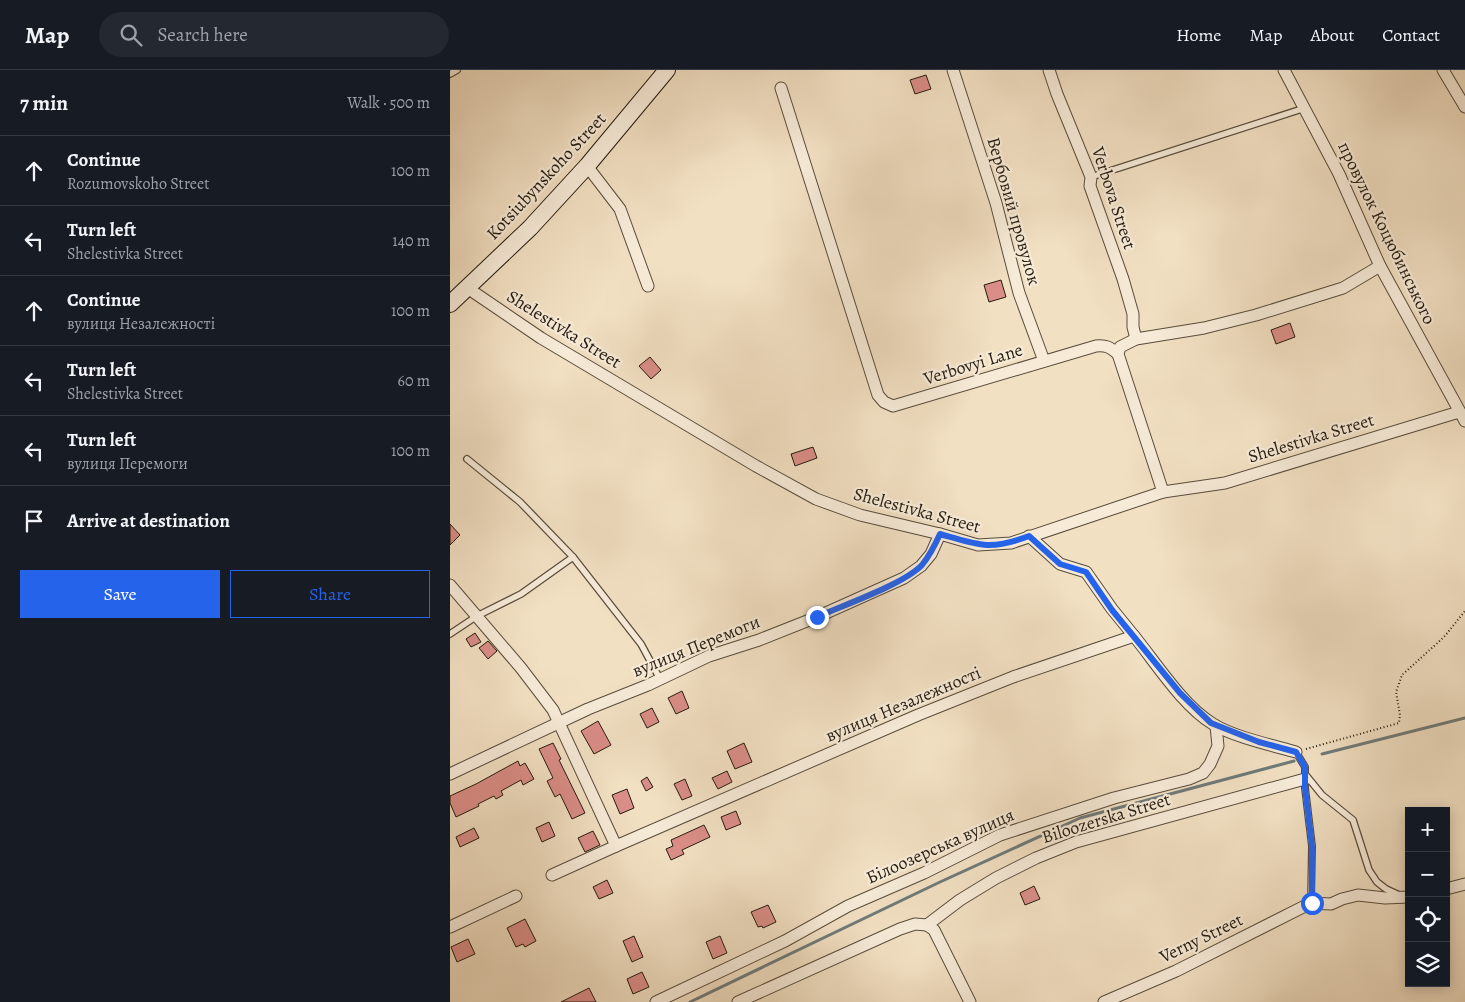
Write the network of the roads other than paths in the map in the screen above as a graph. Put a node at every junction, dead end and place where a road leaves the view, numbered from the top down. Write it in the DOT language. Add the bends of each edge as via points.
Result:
graph roads {
  1 [pos="457,70"];
  2 [pos="667,70"];
  3 [pos="953,70"];
  4 [pos="1049,70"];
  5 [pos="1284,70"];
  6 [pos="1443,70"];
  7 [pos="450,74"];
  8 [pos="781,88"];
  9 [pos="1465,107"];
  10 [pos="1304,108"];
  11 [pos="587,166"];
  12 [pos="1091,177"];
  13 [pos="1380,266"];
  14 [pos="648,286"];
  15 [pos="466,287"];
  16 [pos="450,304"];
  17 [pos="1136,339"];
  18 [pos="1118,354"];
  19 [pos="1044,360"];
  20 [pos="1462,417"];
  21 [pos="467,459"];
  22 [pos="1163,492"];
  23 [pos="940,534"];
  24 [pos="1029,536"];
  25 [pos="573,557"];
  26 [pos="450,585"];
  27 [pos="477,616"];
  28 [pos="450,634"];
  29 [pos="1134,636"];
  30 [pos="660,679"];
  31 [pos="559,723"];
  32 [pos="1216,726"];
  33 [pos="1296,752"];
  34 [pos="1305,773"];
  35 [pos="450,774"];
  36 [pos="616,846"];
  37 [pos="552,875"];
  38 [pos="1465,884"];
  39 [pos="1450,888"];
  40 [pos="516,896"];
  41 [pos="1405,897"];
  42 [pos="1405,897"];
  43 [pos="1312,903"];
  44 [pos="927,925"];
  45 [pos="450,927"];
  46 [pos="656,1002"];
  47 [pos="738,1002"];
  48 [pos="970,1002"];
  49 [pos="1104,1002"];
  1 -- 7 [label="lane"];
  2 -- 11 [label="street, Kotsiubynskoho Street"];
  3 -- 19 [label="street, Вербовий провулок" via="996,203 1019,293"];
  4 -- 12 [label="street, Verbova Street"];
  5 -- 10 [label="street, провулок Коцюбинського"];
  6 -- 9 [label="street"];
  8 -- 19 [label="street, Verbovyi Lane" via="878,395 884,402 893,406 901,404"];
  10 -- 12 [label="lane"];
  10 -- 13 [label="street, провулок Коцюбинського" via="1339,174"];
  11 -- 14 [label="street" via="620,208"];
  11 -- 15 [label="street, Kotsiubynskoho Street" via="530,228"];
  12 -- 17 [label="street, Verbova Street" via="1090,186 1133,314"];
  13 -- 17 [label="street" via="1343,288 1256,315 1195,330"];
  13 -- 20 [label="street, провулок Коцюбинського"];
  15 -- 16 [label="street, Kotsiubynskoho Street"];
  15 -- 23 [label="street, Shelestivka Street" via="541,338 816,499 860,516"];
  17 -- 18 [label="street" via="1120,347"];
  18 -- 19 [label="street, Verbovyi Lane" via="1105,345"];
  18 -- 22 [label="street"];
  20 -- 22 [label="street, Shelestivka Street" via="1225,483"];
  21 -- 25 [label="lane" via="520,502"];
  22 -- 24 [label="street, Shelestivka Street"];
  23 -- 24 [label="street, Shelestivka Street" via="978,545 1011,543"];
  23 -- 30 [label="street, вулиця Перемоги" via="931,554 904,578"];
  24 -- 29 [label="street" via="1060,564 1086,572"];
  25 -- 27 [label="lane" via="521,594"];
  25 -- 30 [label="lane" via="641,644"];
  26 -- 27 [label="street"];
  27 -- 28 [label="lane"];
  27 -- 31 [label="street" via="546,699"];
  29 -- 32 [label="street" via="1180,693"];
  29 -- 36 [label="street, вулиця Незалежності" via="1013,677 918,715"];
  30 -- 31 [label="street, вулиця Перемоги"];
  31 -- 35 [label="street, вулиця Перемоги"];
  31 -- 36 [label="street"];
  32 -- 33 [label="street"];
  32 -- 46 [label="street, Білоозерська вулиця" via="1218,746 1203,773 1000,834"];
  33 -- 34 [label="lane"];
  34 -- 41 [label="lane" via="1322,795 1355,822 1366,862 1377,882"];
  34 -- 43 [label="lane" via="1312,846"];
  34 -- 44 [label="street, Biloozerska Street" via="1076,842 1036,858 960,900"];
  36 -- 37 [label="street, вулиця Незалежності"];
  38 -- 39 [label="street"];
  40 -- 45 [label="street"];
  42 -- 43 [label="street" via="1358,895 1331,904"];
  43 -- 49 [label="street, Verny Street" via="1176,971"];
  44 -- 47 [label="street, Biloozerska Street" via="915,924 900,929"];
  44 -- 48 [label="street" via="934,930"];
}
